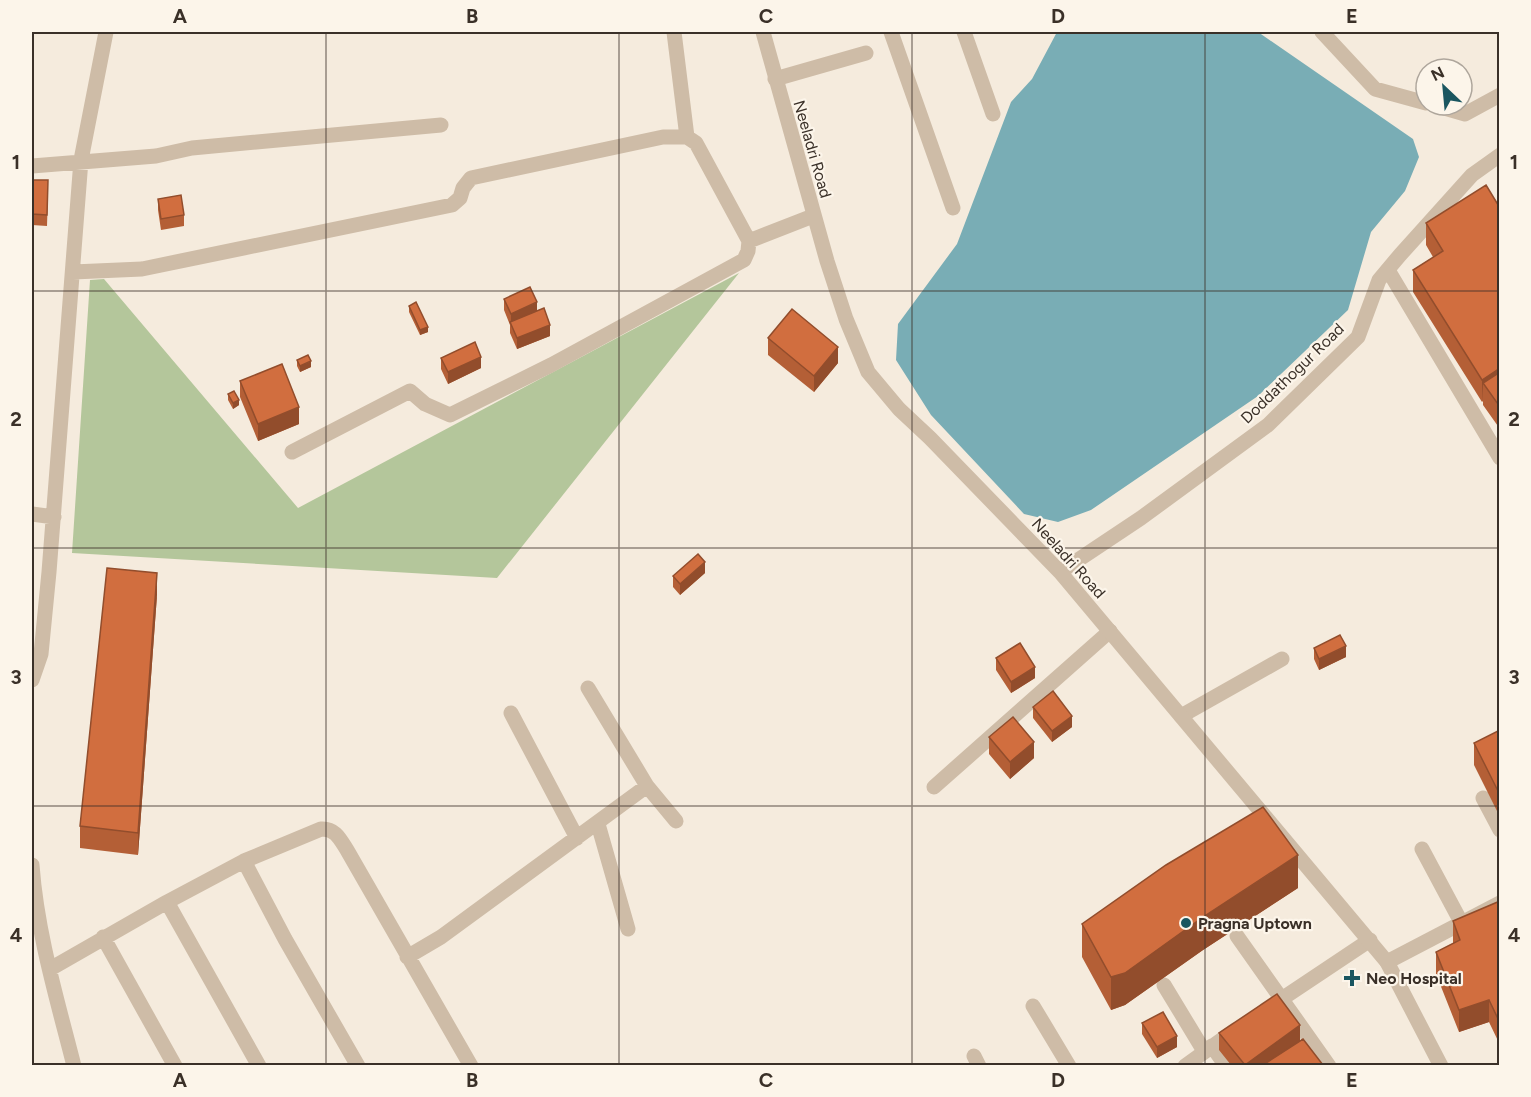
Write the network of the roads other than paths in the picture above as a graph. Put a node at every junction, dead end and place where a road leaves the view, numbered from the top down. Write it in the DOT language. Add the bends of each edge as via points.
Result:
graph roads {
  1 [pos="106,32"];
  2 [pos="674,32"];
  3 [pos="763,32"];
  4 [pos="891,32"];
  5 [pos="964,32"];
  6 [pos="1322,32"];
  7 [pos="866,53"];
  8 [pos="775,79"];
  9 [pos="1500,95"];
  10 [pos="1414,100"];
  11 [pos="1474,109"];
  12 [pos="993,114"];
  13 [pos="441,125"];
  14 [pos="687,137"];
  15 [pos="1500,156"];
  16 [pos="81,160"];
  17 [pos="32,166"];
  18 [pos="953,208"];
  19 [pos="813,216"];
  20 [pos="749,241"];
  21 [pos="1388,270"];
  22 [pos="73,272"];
  23 [pos="292,452"];
  24 [pos="1500,458"];
  25 [pos="32,514"];
  26 [pos="54,517"];
  27 [pos="1060,572"];
  28 [pos="1110,631"];
  29 [pos="1282,659"];
  30 [pos="32,680"];
  31 [pos="588,688"];
  32 [pos="511,713"];
  33 [pos="1181,716"];
  34 [pos="647,786"];
  35 [pos="934,786"];
  36 [pos="1483,798"];
  37 [pos="676,821"];
  38 [pos="598,824"];
  39 [pos="1500,830"];
  40 [pos="577,838"];
  41 [pos="1422,849"];
  42 [pos="244,861"];
  43 [pos="32,865"];
  44 [pos="167,902"];
  45 [pos="1500,903"];
  46 [pos="1461,922"];
  47 [pos="628,929"];
  48 [pos="1237,936"];
  49 [pos="103,937"];
  50 [pos="1370,940"];
  51 [pos="407,957"];
  52 [pos="1388,962"];
  53 [pos="50,969"];
  54 [pos="1164,985"];
  55 [pos="1283,999"];
  56 [pos="1033,1006"];
  57 [pos="1208,1048"];
  58 [pos="74,1065"];
  59 [pos="175,1065"];
  60 [pos="259,1065"];
  61 [pos="358,1065"];
  62 [pos="471,1065"];
  63 [pos="1069,1065"];
  64 [pos="1185,1065"];
  65 [pos="1226,1065"];
  66 [pos="1329,1065"];
  67 [pos="1442,1065"];
  1 -- 16 [label="street"];
  2 -- 14 [label="street"];
  3 -- 8 [label="street, Neeladri Road"];
  4 -- 18 [label="street"];
  5 -- 12 [label="street"];
  6 -- 10 [label="street" via="1375,89"];
  7 -- 8 [label="street"];
  8 -- 19 [label="street, Neeladri Road"];
  9 -- 11 [label="street"];
  13 -- 16 [label="street" via="192,148 156,156"];
  14 -- 20 [label="street" via="707,160"];
  14 -- 22 [label="street" via="663,137 471,178 452,205 142,269"];
  15 -- 21 [label="street, Doddathogur Road" via="1473,175"];
  16 -- 17 [label="street"];
  16 -- 22 [label="street"];
  19 -- 20 [label="street"];
  19 -- 27 [label="street, Neeladri Road" via="868,372 899,409"];
  20 -- 23 [label="street" via="744,260 450,416 425,404 410,391"];
  21 -- 24 [label="street"];
  21 -- 27 [label="street, Doddathogur Road" via="1379,280 1358,337 1268,425"];
  22 -- 26 [label="street"];
  25 -- 26 [label="street"];
  26 -- 30 [label="street" via="41,654"];
  27 -- 28 [label="street, Neeladri Road"];
  28 -- 33 [label="street, Neeladri Road"];
  28 -- 35 [label="street"];
  29 -- 33 [label="street"];
  31 -- 34 [label="street"];
  32 -- 40 [label="street"];
  33 -- 50 [label="street, Neeladri Road"];
  34 -- 37 [label="street"];
  34 -- 38 [label="street"];
  36 -- 39 [label="street"];
  38 -- 40 [label="street"];
  38 -- 47 [label="street"];
  40 -- 51 [label="street" via="441,937"];
  41 -- 46 [label="street"];
  42 -- 44 [label="street"];
  42 -- 51 [label="street" via="329,828 347,850"];
  42 -- 61 [label="street"];
  43 -- 53 [label="street"];
  44 -- 49 [label="street"];
  44 -- 60 [label="street"];
  45 -- 46 [label="street"];
  46 -- 52 [label="street"];
  48 -- 55 [label="street"];
  49 -- 53 [label="street"];
  49 -- 59 [label="street"];
  50 -- 52 [label="street, Neeladri Road"];
  50 -- 55 [label="street"];
  51 -- 62 [label="street"];
  52 -- 67 [label="street, Neeladri Road"];
  53 -- 58 [label="street"];
  54 -- 57 [label="street"];
  55 -- 57 [label="street"];
  55 -- 66 [label="street"];
  56 -- 63 [label="street"];
  57 -- 64 [label="street"];
  57 -- 65 [label="street"];
}
